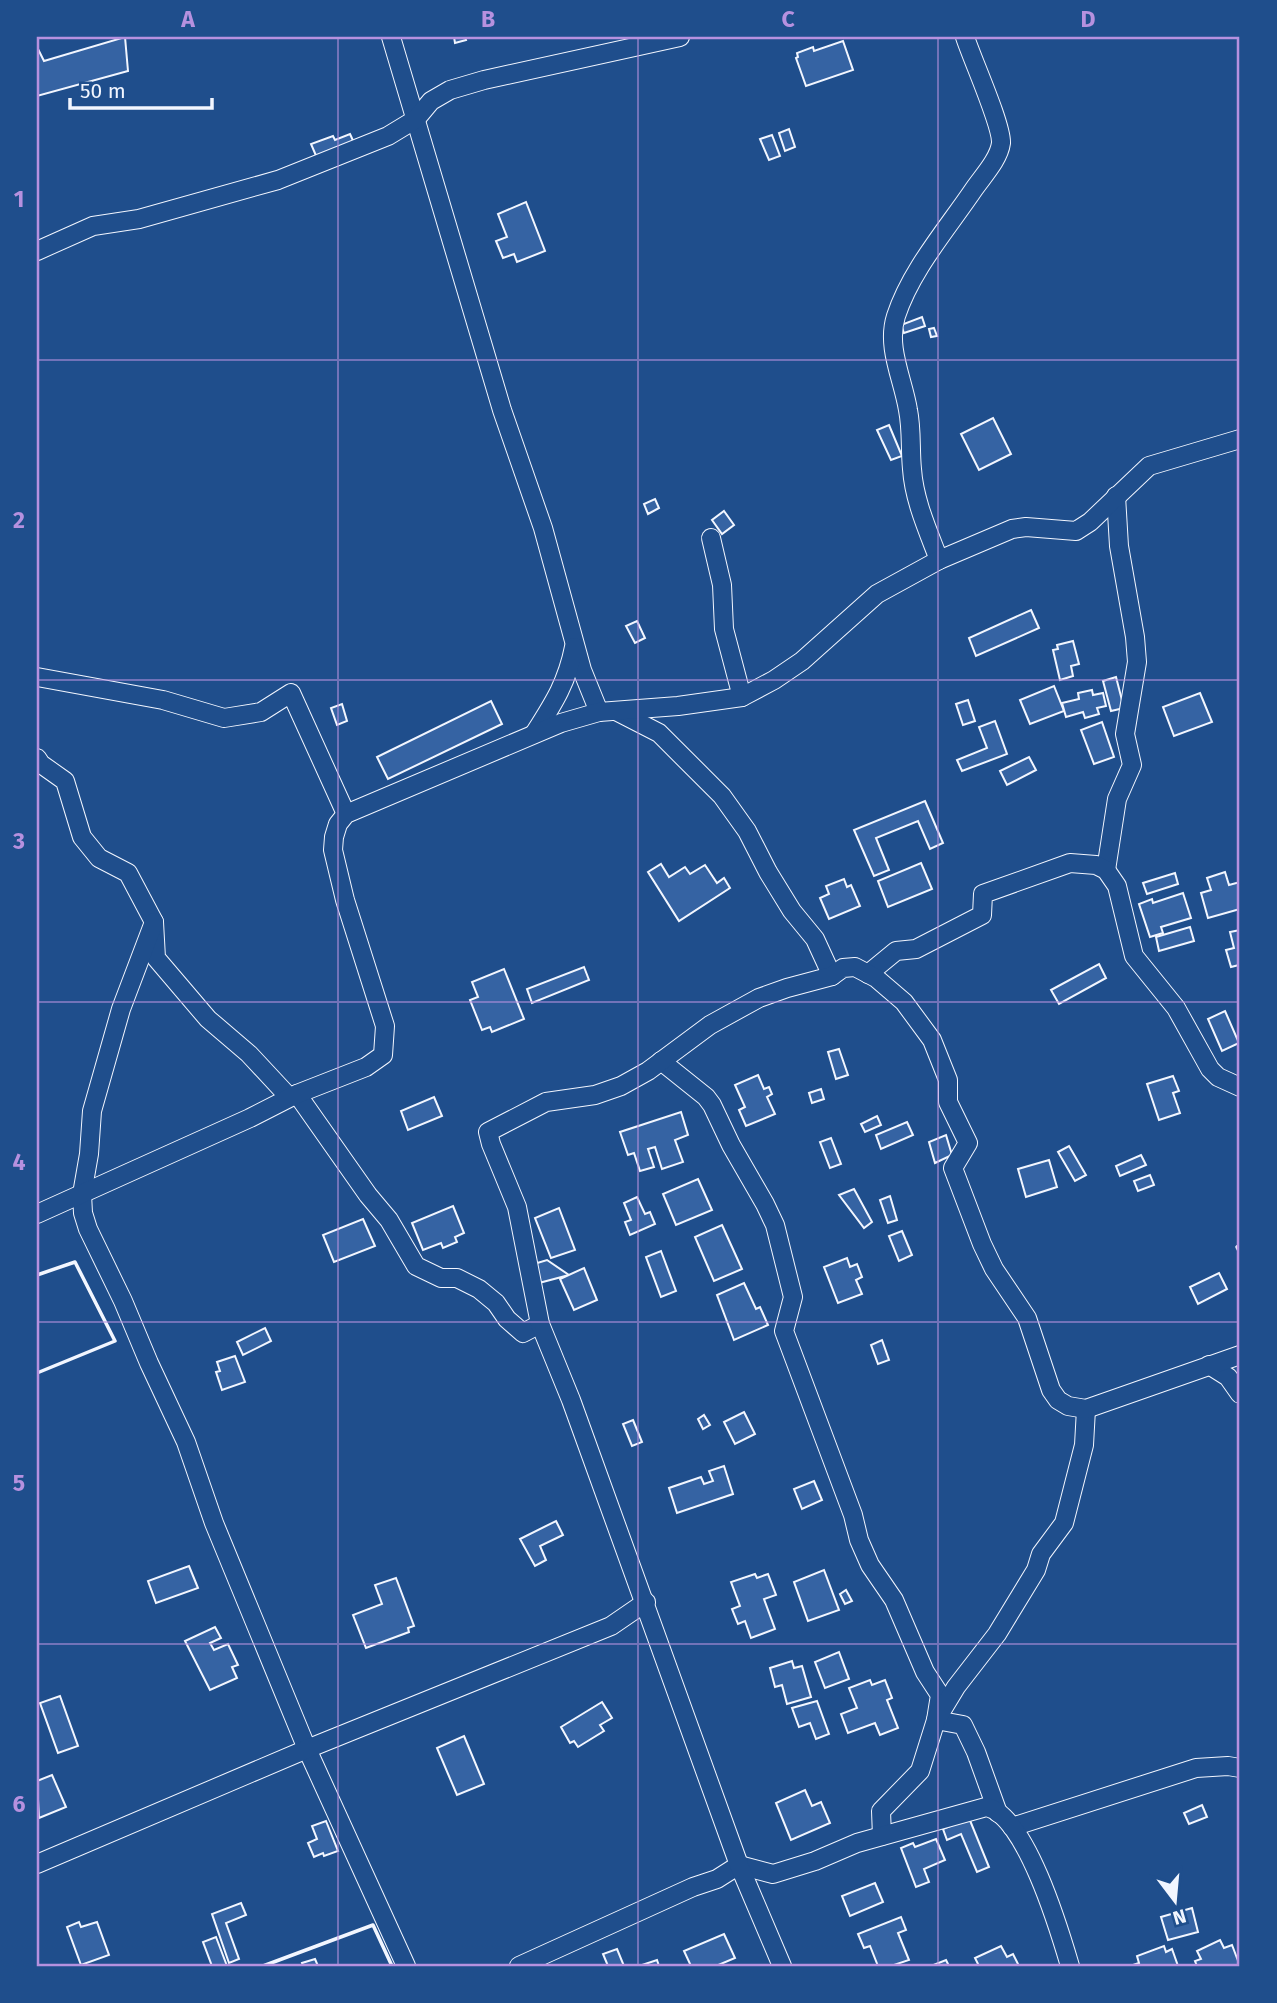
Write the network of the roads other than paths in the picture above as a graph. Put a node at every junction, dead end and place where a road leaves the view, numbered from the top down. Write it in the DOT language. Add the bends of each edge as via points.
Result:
graph roads {
  1 [pos="391,37"];
  2 [pos="680,37"];
  3 [pos="965,37"];
  4 [pos="416,119"];
  5 [pos="37,251"];
  6 [pos="1240,439"];
  7 [pos="1116,496"];
  8 [pos="711,538"];
  9 [pos="939,560"];
  10 [pos="575,644"];
  11 [pos="37,677"];
  12 [pos="742,697"];
  13 [pos="607,711"];
  14 [pos="534,734"];
  15 [pos="37,758"];
  16 [pos="346,814"];
  17 [pos="1106,870"];
  18 [pos="154,922"];
  19 [pos="868,974"];
  20 [pos="832,976"];
  21 [pos="660,1062"];
  22 [pos="1240,1087"];
  23 [pos="293,1096"];
  24 [pos="82,1194"];
  25 [pos="37,1214"];
  26 [pos="540,1324"];
  27 [pos="1240,1354"];
  28 [pos="1209,1365"];
  29 [pos="1240,1394"];
  30 [pos="1086,1409"];
  31 [pos="646,1602"];
  32 [pos="936,1720"];
  33 [pos="307,1749"];
  34 [pos="1240,1768"];
  35 [pos="998,1813"];
  36 [pos="1012,1827"];
  37 [pos="882,1836"];
  38 [pos="37,1864"];
  39 [pos="740,1865"];
  40 [pos="406,1966"];
  41 [pos="519,1966"];
  42 [pos="782,1966"];
  43 [pos="1070,1966"];
  1 -- 4 [label="street"];
  2 -- 4 [label="street" via="450,90 431,101"];
  3 -- 9 [label="street" via="1001,142 917,271 896,316 892,340 908,412 919,505"];
  4 -- 5 [label="street" via="278,180 139,219 93,226"];
  4 -- 10 [label="street"];
  6 -- 7 [label="street" via="1149,466"];
  7 -- 9 [label="street" via="1076,531 1012,529"];
  7 -- 17 [label="street" via="1136,662 1125,734 1132,765 1117,799"];
  8 -- 12 [label="street" via="722,586 724,629"];
  9 -- 12 [label="street" via="877,594 802,661"];
  10 -- 13 [label="street" via="582,670"];
  10 -- 14 [label="street" via="564,684"];
  11 -- 16 [label="street" via="163,700 224,718 261,712 291,693"];
  12 -- 13 [label="street"];
  13 -- 14 [label="street"];
  13 -- 20 [label="street" via="633,718 659,733 722,796 792,911 815,939"];
  14 -- 16 [label="street"];
  15 -- 18 [label="street" via="65,780 82,837 99,858 128,873"];
  16 -- 23 [label="street" via="338,824 333,850 385,1026 383,1055"];
  17 -- 19 [label="street" via="1070,863 983,894 982,915 916,949 896,951"];
  17 -- 22 [label="street" via="1117,886 1139,964 1176,1008 1210,1069"];
  18 -- 23 [label="street" via="156,958 208,1019"];
  18 -- 24 [label="street" via="121,1009 92,1111"];
  19 -- 20 [label="street" via="855,967"];
  19 -- 30 [label="street" via="904,1002 932,1040 948,1080 948,1102 968,1143 953,1168 982,1244 1027,1318 1051,1391 1068,1406"];
  20 -- 21 [label="street" via="760,998 710,1025"];
  21 -- 26 [label="street" via="621,1086 546,1102 488,1132 517,1207"];
  21 -- 32 [label="street" via="712,1105 775,1225 793,1297 784,1331 859,1540 940,1695"];
  23 -- 24 [label="street"];
  23 -- 26 [label="street" via="389,1220 416,1266 479,1289 520,1332"];
  24 -- 25 [label="street"];
  24 -- 33 [label="street" via="88,1229 186,1443"];
  26 -- 31 [label="street"];
  27 -- 28 [label="street"];
  28 -- 29 [label="street" via="1228,1377"];
  28 -- 30 [label="street"];
  30 -- 32 [label="street" via="1084,1445 1064,1523 1041,1554 998,1634"];
  31 -- 33 [label="street" via="611,1626"];
  31 -- 39 [label="street"];
  32 -- 35 [label="street" via="963,1725"];
  32 -- 37 [label="street" via="920,1771 881,1811"];
  33 -- 38 [label="street"];
  33 -- 40 [label="street"];
  34 -- 36 [label="street" via="1196,1769"];
  35 -- 36 [label="street"];
  35 -- 37 [label="street" via="986,1807"];
  36 -- 43 [label="street" via="1045,1886"];
  37 -- 39 [label="street" via="773,1874"];
  39 -- 41 [label="street"];
  39 -- 42 [label="street"];
}
